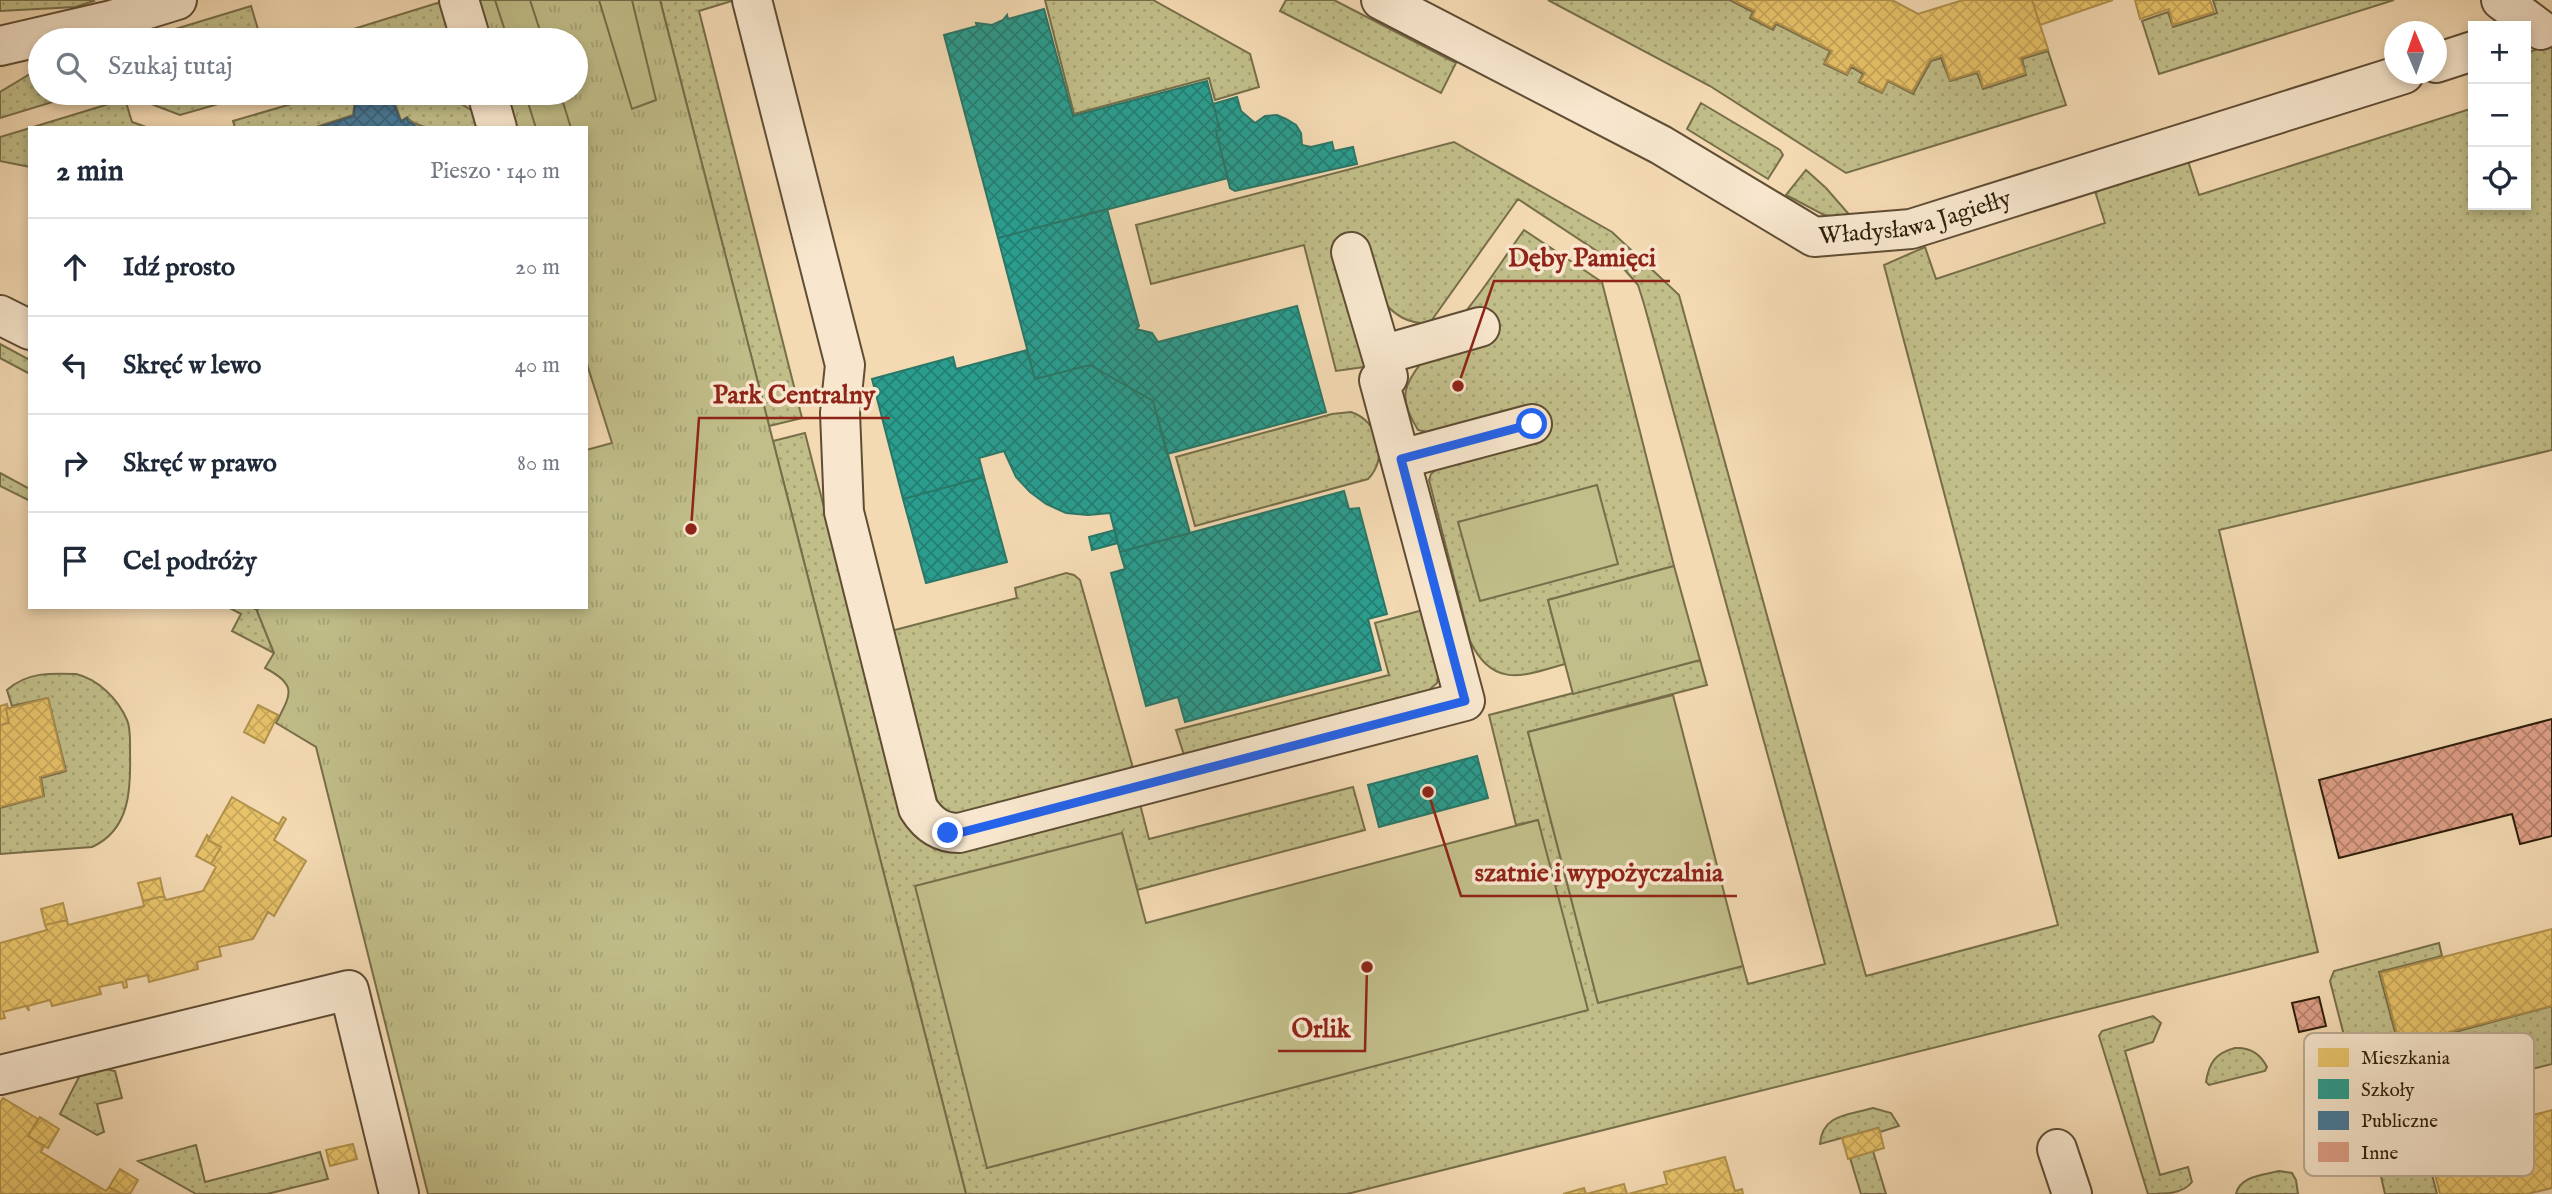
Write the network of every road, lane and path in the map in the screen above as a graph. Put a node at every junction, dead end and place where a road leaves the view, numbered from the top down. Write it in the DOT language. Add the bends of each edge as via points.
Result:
graph roads {
  1 [pos="177,0"];
  2 [pos="459,0"];
  3 [pos="752,0"];
  4 [pos="2501,0"];
  5 [pos="1399,4"];
  6 [pos="78,28"];
  7 [pos="467,28"];
  8 [pos="2540,30"];
  9 [pos="28,40"];
  10 [pos="0,46"];
  11 [pos="2468,53"];
  12 [pos="2447,60"];
  13 [pos="2384,80"];
  14 [pos="490,105"];
  15 [pos="496,126"];
  16 [pos="1351,253"];
  17 [pos="0,315"];
  18 [pos="1480,327"];
  19 [pos="28,329"];
  20 [pos="1382,355"];
  21 [pos="1532,424"];
  22 [pos="1401,459"];
  23 [pos="0,1074"];
  24 [pos="2057,1149"];
  25 [pos="399,1194"];
  26 [pos="2072,1194"];
  1 -- 6 [label="street"];
  2 -- 7 [label="street"];
  3 -- 22 [label="street" via="845,365 840,413 844,512 918,808 936,828 959,833 1465,701"];
  4 -- 8 [label="street"];
  5 -- 13 [label="street, Władysława Jagiełły" via="1661,145 1814,237 1911,229"];
  9 -- 10 [label="street"];
  11 -- 12 [label="street"];
  14 -- 15 [label="street"];
  16 -- 20 [label="street"];
  17 -- 19 [label="street"];
  18 -- 20 [label="street"];
  20 -- 22 [label="street" via="1388,377 1379,380"];
  21 -- 22 [label="street"];
  23 -- 25 [label="street" via="349,990"];
  24 -- 26 [label="street"];
}
